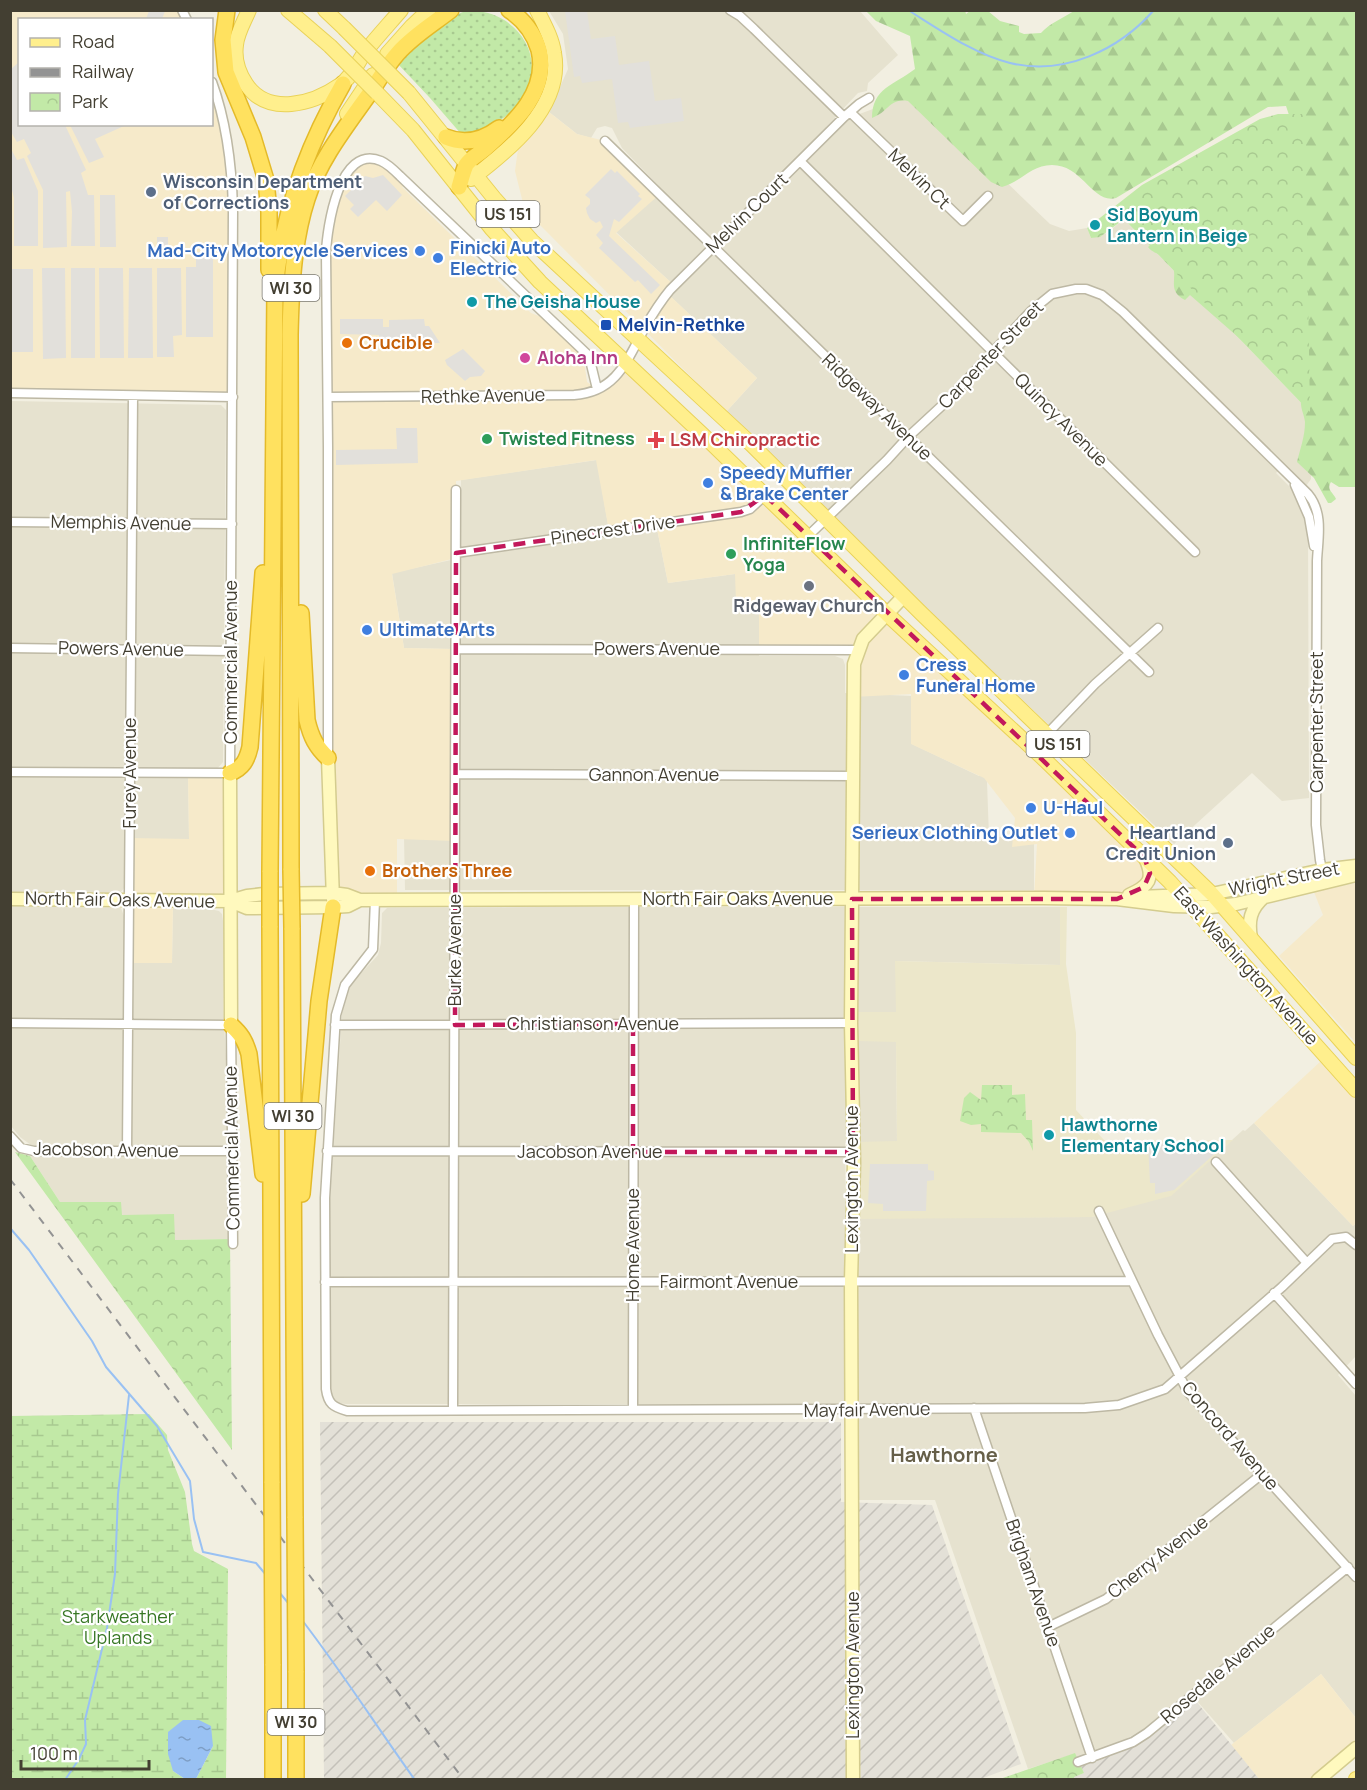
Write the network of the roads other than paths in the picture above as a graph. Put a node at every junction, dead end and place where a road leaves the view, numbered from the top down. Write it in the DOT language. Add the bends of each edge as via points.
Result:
graph roads {
  1 [pos="260,10"];
  2 [pos="288,10"];
  3 [pos="325,10"];
  4 [pos="429,10"];
  5 [pos="451,10"];
  6 [pos="509,10"];
  7 [pos="537,10"];
  8 [pos="730,10"];
  9 [pos="400,11"];
  10 [pos="228,12"];
  11 [pos="247,16"];
  12 [pos="343,84"];
  13 [pos="213,86"];
  14 [pos="869,98"];
  15 [pos="519,114"];
  16 [pos="847,115"];
  17 [pos="446,137"];
  18 [pos="606,141"];
  19 [pos="800,160"];
  20 [pos="472,169"];
  21 [pos="316,174"];
  22 [pos="459,187"];
  23 [pos="988,196"];
  24 [pos="712,246"];
  25 [pos="273,318"];
  26 [pos="639,340"];
  27 [pos="992,351"];
  28 [pos="626,362"];
  29 [pos="597,389"];
  30 [pos="10,393"];
  31 [pos="133,396"];
  32 [pos="233,397"];
  33 [pos="328,397"];
  34 [pos="290,406"];
  35 [pos="908,436"];
  36 [pos="456,490"];
  37 [pos="765,495"];
  38 [pos="826,518"];
  39 [pos="10,522"];
  40 [pos="132,523"];
  41 [pos="232,524"];
  42 [pos="808,536"];
  43 [pos="272,544"];
  44 [pos="1195,552"];
  45 [pos="456,553"];
  46 [pos="904,596"];
  47 [pos="887,614"];
  48 [pos="1158,628"];
  49 [pos="10,648"];
  50 [pos="456,649"];
  51 [pos="131,650"];
  52 [pos="858,650"];
  53 [pos="231,651"];
  54 [pos="1129,653"];
  55 [pos="1149,672"];
  56 [pos="1047,733"];
  57 [pos="328,759"];
  58 [pos="10,772"];
  59 [pos="130,773"];
  60 [pos="230,773"];
  61 [pos="455,774"];
  62 [pos="853,776"];
  63 [pos="1144,857"];
  64 [pos="1356,866"];
  65 [pos="1356,874"];
  66 [pos="1323,876"];
  67 [pos="1212,894"];
  68 [pos="1182,895"];
  69 [pos="1264,897"];
  70 [pos="10,898"];
  71 [pos="1121,898"];
  72 [pos="455,899"];
  73 [pos="634,899"];
  74 [pos="852,899"];
  75 [pos="129,900"];
  76 [pos="333,900"];
  77 [pos="375,900"];
  78 [pos="230,901"];
  79 [pos="1222,906"];
  80 [pos="1193,907"];
  81 [pos="1251,938"];
  82 [pos="10,1023"];
  83 [pos="851,1023"];
  84 [pos="128,1024"];
  85 [pos="633,1024"];
  86 [pos="231,1025"];
  87 [pos="335,1025"];
  88 [pos="454,1025"];
  89 [pos="1356,1058"];
  90 [pos="1356,1090"];
  91 [pos="10,1136"];
  92 [pos="127,1151"];
  93 [pos="232,1151"];
  94 [pos="327,1151"];
  95 [pos="454,1152"];
  96 [pos="633,1152"];
  97 [pos="854,1152"];
  98 [pos="1216,1162"];
  99 [pos="1099,1211"];
  100 [pos="233,1244"];
  101 [pos="1356,1245"];
  102 [pos="271,1250"];
  103 [pos="1307,1263"];
  104 [pos="851,1281"];
  105 [pos="1132,1281"];
  106 [pos="325,1282"];
  107 [pos="454,1282"];
  108 [pos="633,1282"];
  109 [pos="1274,1293"];
  110 [pos="294,1305"];
  111 [pos="1179,1377"];
  112 [pos="1356,1384"];
  113 [pos="974,1408"];
  114 [pos="453,1410"];
  115 [pos="633,1410"];
  116 [pos="851,1410"];
  117 [pos="1262,1474"];
  118 [pos="1348,1567"];
  119 [pos="1356,1577"];
  120 [pos="1048,1627"];
  121 [pos="1356,1748"];
  122 [pos="1092,1758"];
  123 [pos="1078,1762"];
  124 [pos="296,1777"];
  125 [pos="271,1779"];
  126 [pos="853,1779"];
  127 [pos="1318,1779"];
  1 -- 11 [label="main road"];
  2 -- 22 [label="main road, East Washington Avenue / US 151, bridge" via="396,111"];
  3 -- 17 [label="main road, East Washington Avenue / US 151, bridge" via="409,93"];
  4 -- 21 [label="main road, WI 30" via="388,53 331,139"];
  5 -- 21 [label="highway" via="397,54"];
  6 -- 15 [label="highway" via="534,36 541,65 537,88"];
  7 -- 20 [label="main road" via="554,52 555,76 550,91 524,132 487,167"];
  8 -- 16 [label="street"];
  9 -- 12 [label="main road, WI 30"];
  10 -- 25 [label="highway" via="223,40 226,72 266,180"];
  11 -- 12 [label="main road" via="236,44 237,66 258,96 277,104 298,104"];
  12 -- 25 [label="highway, WI 30" via="323,118 292,197 278,261"];
  13 -- 32 [label="street, Commercial Avenue" via="225,129 232,185"];
  14 -- 16 [label="street, Melvin Court"];
  15 -- 17 [label="highway" via="482,138 463,142"];
  15 -- 20 [label="highway"];
  16 -- 19 [label="street, Melvin Court"];
  16 -- 23 [label="street, Melvin Ct" via="963,221"];
  17 -- 20 [label="main road, East Washington Avenue / US 151"];
  18 -- 24 [label="street, Ridgeway Avenue"];
  19 -- 24 [label="street, Melvin Court"];
  19 -- 27 [label="street, Quincy Avenue"];
  20 -- 22 [label="highway"];
  20 -- 26 [label="main road, East Washington Avenue / US 151" via="537,246"];
  21 -- 34 [label="highway, WI 30" via="306,201 294,263"];
  22 -- 28 [label="main road, East Washington Avenue / US 151" via="520,261"];
  24 -- 26 [label="street, Melvin Court" via="669,290"];
  24 -- 35 [label="street, Ridgeway Avenue"];
  25 -- 43 [label="highway, WI 30"];
  26 -- 28 [label="street, Melvin Court"];
  26 -- 38 [label="main road, East Washington Avenue / US 151"];
  27 -- 35 [label="street, Carpenter Street" via="948,400"];
  27 -- 44 [label="street, Quincy Avenue"];
  27 -- 66 [label="street, Carpenter Street" via="1052,294 1076,289 1102,296 1123,312 1312,499 1318,512 1316,825"];
  28 -- 29 [label="street, Rethke Avenue" via="613,380"];
  28 -- 37 [label="main road, East Washington Avenue / US 151"];
  29 -- 33 [label="street, Rethke Avenue" via="581,394 519,397"];
  29 -- 33 [label="street" via="589,356 388,165 372,159 355,164 346,175 328,226"];
  30 -- 31 [label="street"];
  31 -- 32 [label="street"];
  31 -- 40 [label="street, Furey Avenue"];
  32 -- 41 [label="street, Commercial Avenue"];
  33 -- 57 [label="street"];
  34 -- 57 [label="highway" via="307,720 311,737"];
  34 -- 110 [label="highway, WI 30, bridge"];
  35 -- 38 [label="street, Carpenter Street"];
  35 -- 54 [label="street, Ridgeway Avenue"];
  36 -- 45 [label="street, Burke Avenue"];
  37 -- 42 [label="main road, East Washington Avenue / US 151"];
  37 -- 45 [label="street, Pinecrest Drive" via="741,512"];
  38 -- 42 [label="street, Carpenter Street"];
  38 -- 46 [label="main road, East Washington Avenue / US 151"];
  39 -- 40 [label="street, Memphis Avenue"];
  40 -- 41 [label="street, Memphis Avenue"];
  40 -- 51 [label="street, Furey Avenue"];
  41 -- 53 [label="street, Commercial Avenue"];
  42 -- 47 [label="main road, East Washington Avenue / US 151"];
  43 -- 60 [label="highway" via="262,573 250,747 242,766"];
  43 -- 102 [label="highway, WI 30, bridge"];
  45 -- 50 [label="street, Burke Avenue"];
  46 -- 47 [label="street, Lexington Avenue"];
  46 -- 56 [label="main road, East Washington Avenue / US 151"];
  47 -- 52 [label="street, Lexington Avenue" via="863,639"];
  47 -- 63 [label="main road, East Washington Avenue / US 151"];
  48 -- 54 [label="street"];
  49 -- 51 [label="street, Powers Avenue"];
  50 -- 52 [label="street, Powers Avenue"];
  50 -- 61 [label="street, Burke Avenue"];
  51 -- 53 [label="street, Powers Avenue"];
  51 -- 59 [label="street, Furey Avenue"];
  52 -- 62 [label="street, Lexington Avenue" via="854,664"];
  53 -- 60 [label="street, Commercial Avenue"];
  54 -- 55 [label="street, Ridgeway Avenue"];
  54 -- 56 [label="street"];
  56 -- 67 [label="main road, East Washington Avenue / US 151"];
  57 -- 76 [label="street"];
  58 -- 59 [label="street"];
  59 -- 60 [label="street"];
  59 -- 75 [label="street, Furey Avenue"];
  60 -- 78 [label="street, Commercial Avenue"];
  61 -- 62 [label="street, Gannon Avenue"];
  61 -- 72 [label="street, Burke Avenue"];
  62 -- 74 [label="street, Lexington Avenue"];
  63 -- 68 [label="main road, East Washington Avenue / US 151"];
  63 -- 71 [label="street" via="1149,880 1144,887"];
  64 -- 66 [label="street, Wright Street"];
  65 -- 66 [label="street, Wright Street"];
  66 -- 67 [label="street, Wright Street"];
  66 -- 69 [label="street, Wright Street"];
  67 -- 68 [label="street, North Fair Oaks Avenue"];
  67 -- 79 [label="main road, East Washington Avenue / US 151"];
  68 -- 71 [label="street, North Fair Oaks Avenue"];
  68 -- 80 [label="main road, East Washington Avenue / US 151"];
  69 -- 79 [label="street, Wright Street"];
  69 -- 81 [label="street" via="1250,915"];
  70 -- 75 [label="street, North Fair Oaks Avenue"];
  71 -- 74 [label="street, North Fair Oaks Avenue"];
  71 -- 80 [label="street, North Fair Oaks Avenue" via="1131,903"];
  72 -- 73 [label="street, North Fair Oaks Avenue"];
  72 -- 77 [label="street, North Fair Oaks Avenue"];
  72 -- 88 [label="street, Burke Avenue"];
  73 -- 74 [label="street, North Fair Oaks Avenue"];
  73 -- 85 [label="street, Home Avenue"];
  74 -- 83 [label="street, Lexington Avenue"];
  75 -- 78 [label="street, North Fair Oaks Avenue"];
  75 -- 84 [label="street, Furey Avenue"];
  76 -- 77 [label="street, North Fair Oaks Avenue" via="348,906 360,900"];
  76 -- 78 [label="street, North Fair Oaks Avenue" via="247,908"];
  76 -- 110 [label="highway" via="319,1001"];
  77 -- 87 [label="street" via="373,950 345,985"];
  78 -- 86 [label="street, Commercial Avenue"];
  79 -- 80 [label="street, North Fair Oaks Avenue"];
  79 -- 81 [label="main road, East Washington Avenue / US 151"];
  80 -- 90 [label="main road, East Washington Avenue / US 151"];
  81 -- 89 [label="main road, East Washington Avenue / US 151"];
  82 -- 84 [label="street"];
  83 -- 85 [label="street, Christianson Avenue"];
  83 -- 97 [label="street, Lexington Avenue"];
  84 -- 86 [label="street"];
  84 -- 92 [label="street, Furey Avenue"];
  85 -- 88 [label="street, Christianson Avenue"];
  85 -- 96 [label="street, Home Avenue"];
  86 -- 93 [label="street, Commercial Avenue"];
  86 -- 102 [label="highway" via="246,1041 249,1054"];
  87 -- 88 [label="street, Christianson Avenue"];
  87 -- 94 [label="street"];
  88 -- 95 [label="street, Burke Avenue"];
  91 -- 92 [label="street, Jacobson Avenue" via="21,1148 34,1151"];
  92 -- 93 [label="street, Jacobson Avenue"];
  93 -- 100 [label="street, Commercial Avenue"];
  94 -- 95 [label="street, Jacobson Avenue"];
  94 -- 106 [label="street"];
  95 -- 96 [label="street, Jacobson Avenue"];
  95 -- 107 [label="street, Burke Avenue"];
  96 -- 97 [label="street, Jacobson Avenue"];
  96 -- 108 [label="street, Home Avenue"];
  97 -- 104 [label="street, Lexington Avenue"];
  98 -- 103 [label="street"];
  99 -- 105 [label="street, Concord Avenue"];
  101 -- 103 [label="street, Mayfair Avenue" via="1346,1237 1332,1239"];
  102 -- 125 [label="highway, WI 30, bridge"];
  103 -- 109 [label="street, Mayfair Avenue"];
  104 -- 105 [label="street, Fairmont Avenue"];
  104 -- 108 [label="street, Fairmont Avenue"];
  104 -- 116 [label="street, Lexington Avenue"];
  105 -- 111 [label="street, Concord Avenue"];
  106 -- 107 [label="street, Fairmont Avenue"];
  106 -- 114 [label="street, Mayfair Avenue" via="326,1389 333,1406 347,1411"];
  107 -- 108 [label="street, Fairmont Avenue"];
  107 -- 114 [label="street, Burke Avenue"];
  108 -- 115 [label="street, Home Avenue"];
  109 -- 111 [label="street, Mayfair Avenue"];
  109 -- 112 [label="street"];
  110 -- 124 [label="highway, WI 30, bridge"];
  111 -- 113 [label="street, Mayfair Avenue" via="1165,1389 1119,1405"];
  111 -- 117 [label="street, Concord Avenue"];
  113 -- 116 [label="street, Mayfair Avenue"];
  113 -- 120 [label="street, Brigham Avenue"];
  114 -- 115 [label="street, Mayfair Avenue"];
  115 -- 116 [label="street, Mayfair Avenue"];
  116 -- 126 [label="street, Lexington Avenue"];
  117 -- 118 [label="street, Concord Avenue"];
  117 -- 120 [label="street, Cherry Avenue" via="1106,1599"];
  118 -- 119 [label="street, Concord Avenue"];
  118 -- 122 [label="street, Rosedale Avenue" via="1147,1733"];
  120 -- 122 [label="street, Brigham Avenue"];
  121 -- 127 [label="street"];
  122 -- 123 [label="street, Rosedale Avenue"];
}
